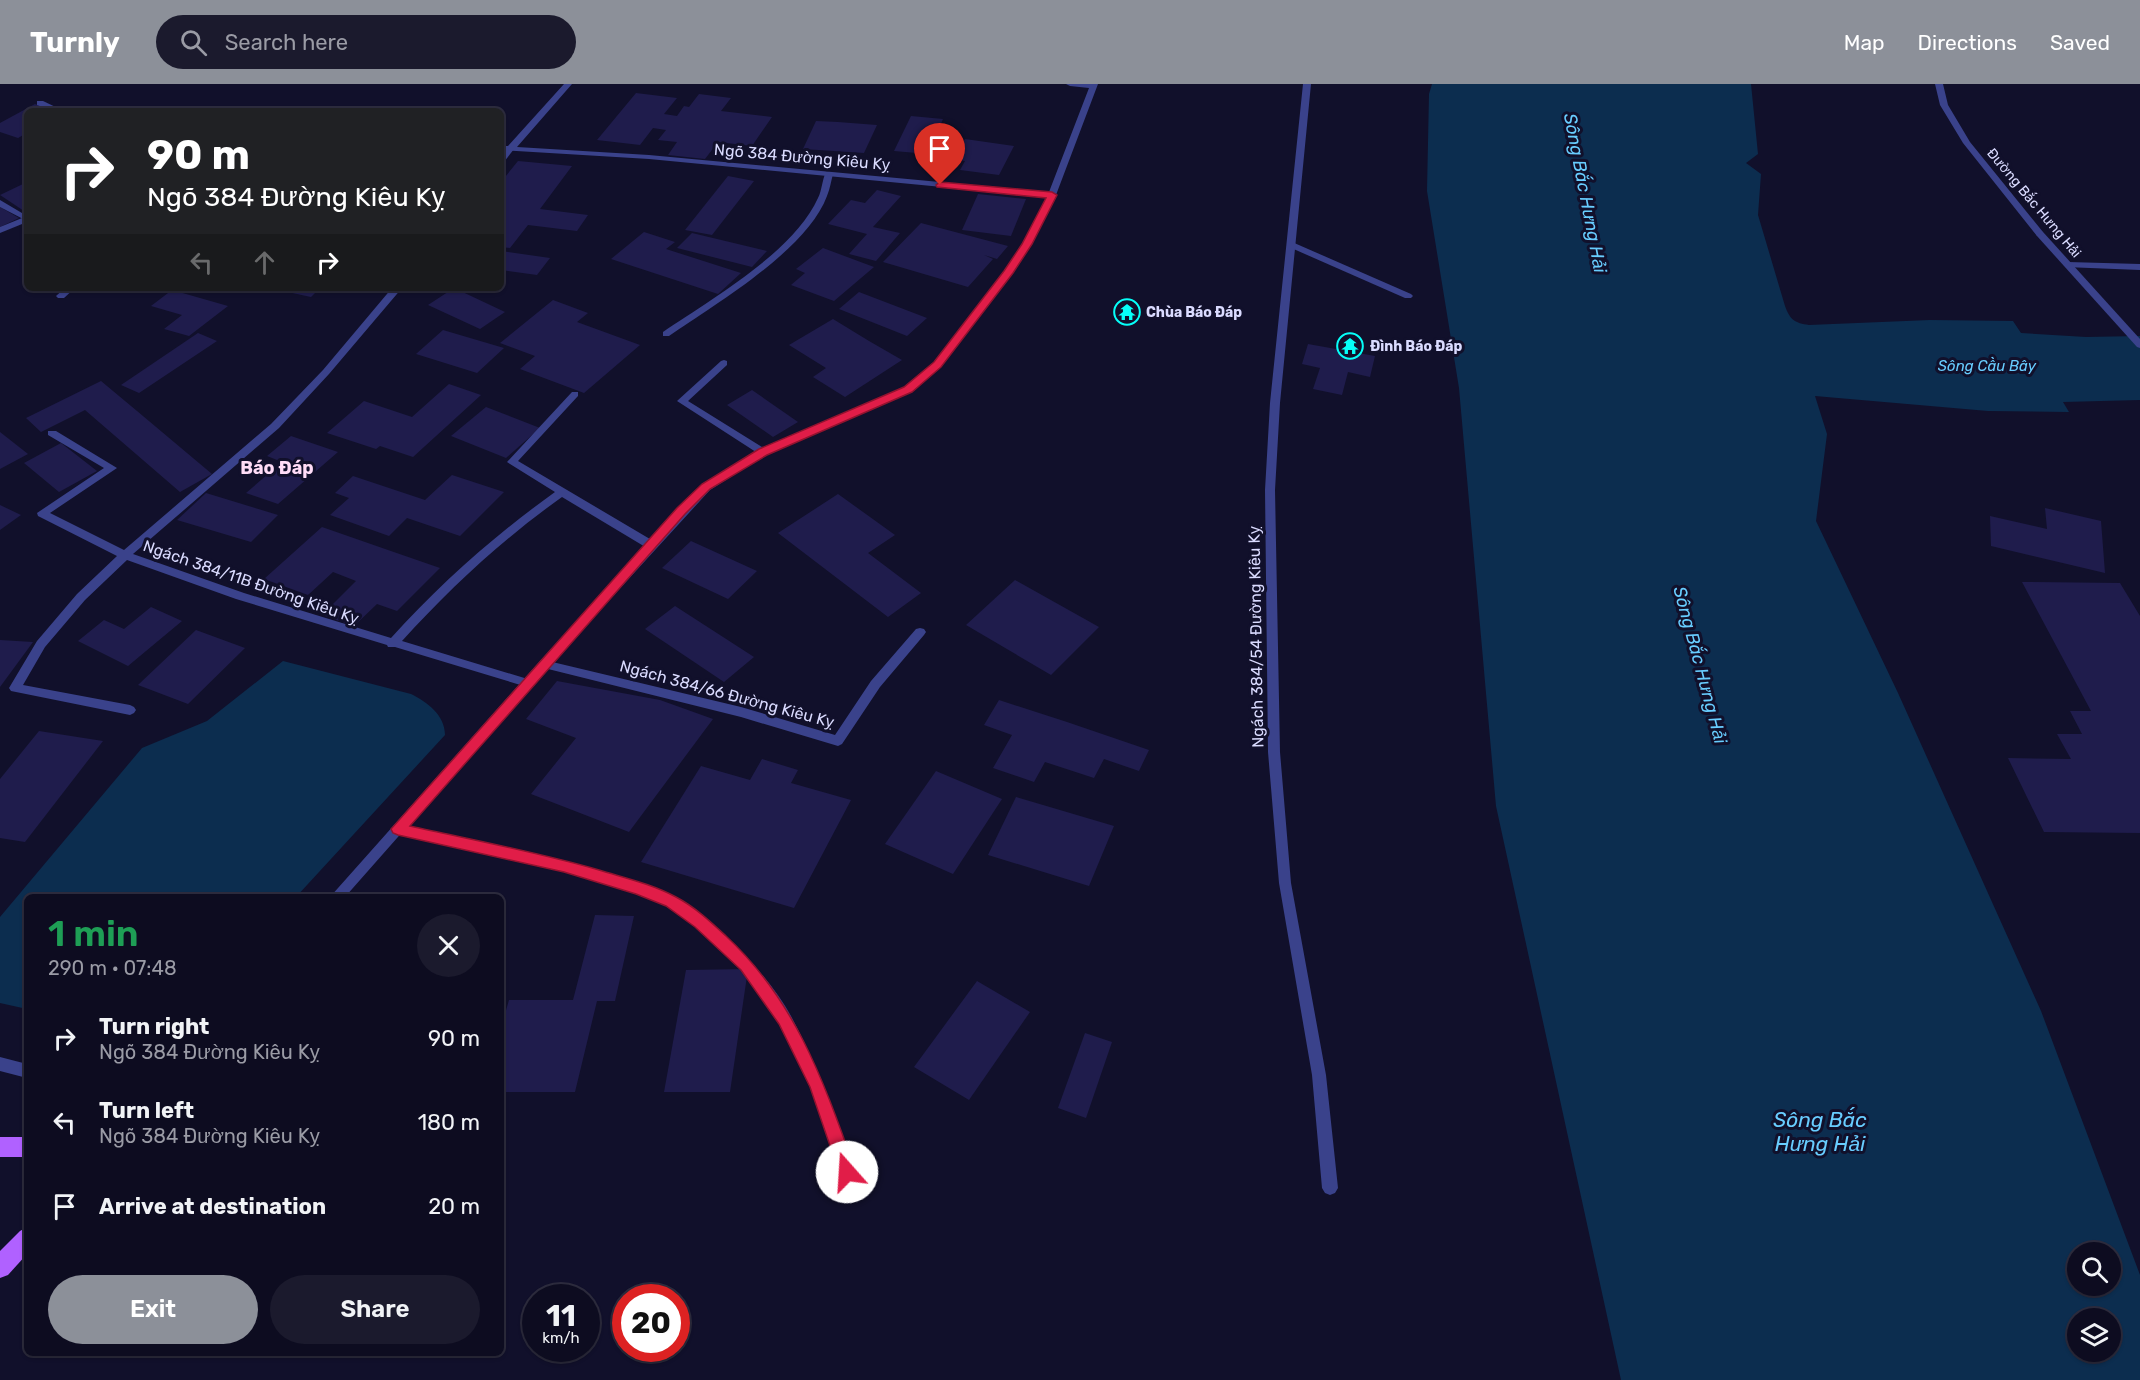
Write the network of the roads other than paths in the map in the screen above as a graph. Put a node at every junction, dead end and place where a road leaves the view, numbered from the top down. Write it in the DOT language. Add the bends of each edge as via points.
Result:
graph roads {
  1 [pos="568,84"];
  2 [pos="1070,84"];
  3 [pos="1307,84"];
  4 [pos="1940,84"];
  5 [pos="1094,85"];
  6 [pos="40,103"];
  7 [pos="52,108"];
  8 [pos="506,149"];
  9 [pos="829,174"];
  10 [pos="1052,195"];
  11 [pos="0,203"];
  12 [pos="24,217"];
  13 [pos="24,220"];
  14 [pos="0,230"];
  15 [pos="1292,245"];
  16 [pos="2068,265"];
  17 [pos="2140,267"];
  18 [pos="67,291"];
  19 [pos="394,291"];
  20 [pos="61,296"];
  21 [pos="1408,296"];
  22 [pos="666,334"];
  23 [pos="2140,345"];
  24 [pos="724,363"];
  25 [pos="575,394"];
  26 [pos="52,433"];
  27 [pos="763,452"];
  28 [pos="562,492"];
  29 [pos="651,545"];
  30 [pos="125,555"];
  31 [pos="920,632"];
  32 [pos="392,644"];
  33 [pos="544,664"];
  34 [pos="527,683"];
  35 [pos="130,710"];
  36 [pos="398,829"];
  37 [pos="340,894"];
  38 [pos="0,1065"];
  39 [pos="24,1070"];
  40 [pos="0,1147"];
  41 [pos="24,1147"];
  42 [pos="847,1172"];
  43 [pos="1330,1188"];
  44 [pos="24,1241"];
  45 [pos="0,1267"];
  1 -- 8 [label="street"];
  2 -- 5 [label="street"];
  3 -- 15 [label="street, Ngách 384/54 Đường Kiêu Kỵ"];
  4 -- 16 [label="street, Đường Bắc Hưng Hải" via="1944,105 1967,143"];
  5 -- 10 [label="street"];
  6 -- 7 [label="street"];
  8 -- 9 [label="street, Ngõ 384 Đường Kiêu Kỵ" via="649,157"];
  9 -- 10 [label="street, Ngõ 384 Đường Kiêu Kỵ"];
  9 -- 22 [label="street" via="828,189 820,205 795,237 757,270"];
  10 -- 27 [label="street" via="1008,273 924,378 908,389"];
  11 -- 12 [label="street"];
  13 -- 14 [label="street"];
  15 -- 21 [label="street"];
  15 -- 43 [label="street, Ngách 384/54 Đường Kiêu Kỵ" via="1270,490 1274,752 1285,883 1319,1076"];
  16 -- 17 [label="street"];
  16 -- 23 [label="street, Đường Bắc Hưng Hải"];
  18 -- 20 [label="street"];
  19 -- 30 [label="street, Ngách 384/11B Đường Kiêu Kỵ" via="274,426"];
  24 -- 27 [label="street" via="682,401"];
  25 -- 28 [label="street" via="512,462"];
  26 -- 30 [label="street" via="112,468 42,513"];
  27 -- 29 [label="street" via="706,487"];
  28 -- 29 [label="street"];
  28 -- 32 [label="street" via="474,558"];
  29 -- 33 [label="street"];
  30 -- 32 [label="street, Ngách 384/11B Đường Kiêu Kỵ"];
  30 -- 35 [label="street" via="81,597 42,644 15,688"];
  31 -- 33 [label="street, Ngách 384/66 Đường Kiêu Kỵ" via="891,661 838,741 741,712"];
  32 -- 34 [label="street, Ngách 384/11B Đường Kiêu Kỵ"];
  33 -- 34 [label="street"];
  34 -- 36 [label="street"];
  36 -- 37 [label="street"];
  36 -- 42 [label="street" via="564,866 639,888 671,902 700,922 747,965 784,1019 817,1086"];
  38 -- 39 [label="street"];
  40 -- 41 [label="main road"];
  44 -- 45 [label="main road"];
}
